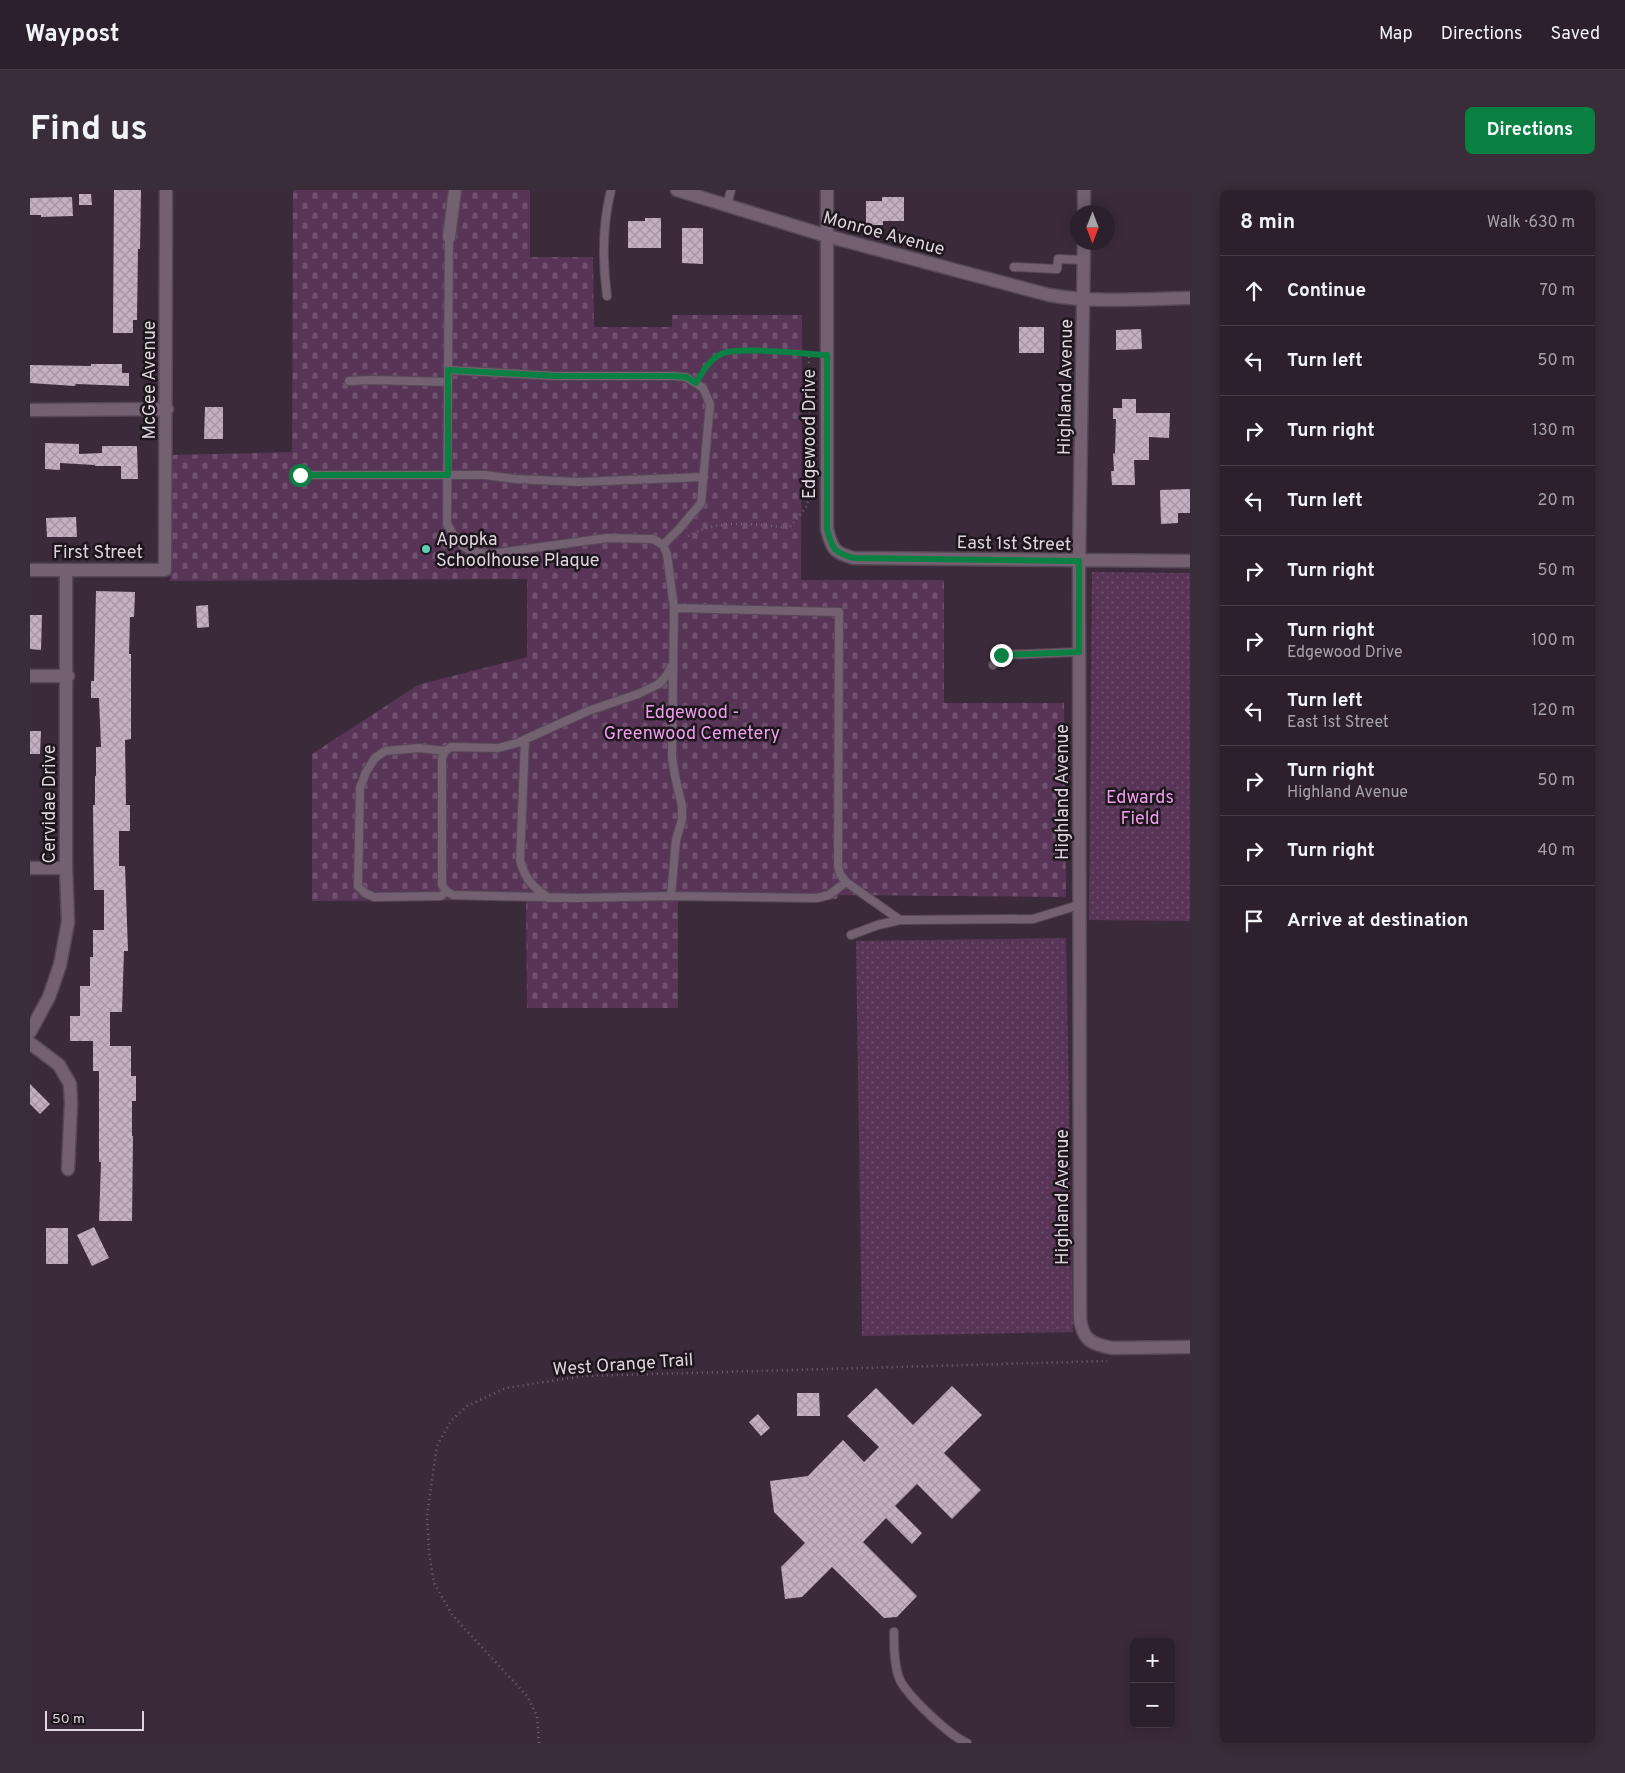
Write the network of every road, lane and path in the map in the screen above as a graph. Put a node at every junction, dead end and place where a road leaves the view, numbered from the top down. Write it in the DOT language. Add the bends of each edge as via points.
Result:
graph roads {
  1 [pos="166,190"];
  2 [pos="455,190"];
  3 [pos="610,190"];
  4 [pos="677,190"];
  5 [pos="731,190"];
  6 [pos="827,190"];
  7 [pos="1084,190"];
  8 [pos="713,195"];
  9 [pos="727,205"];
  10 [pos="1084,205"];
  11 [pos="826,236"];
  12 [pos="449,237"];
  13 [pos="1084,250"];
  14 [pos="1084,260"];
  15 [pos="1014,267"];
  16 [pos="606,296"];
  17 [pos="1190,298"];
  18 [pos="1084,299"];
  19 [pos="809,354"];
  20 [pos="827,355"];
  21 [pos="448,370"];
  22 [pos="349,381"];
  23 [pos="448,382"];
  24 [pos="696,383"];
  25 [pos="167,409"];
  26 [pos="30,410"];
  27 [pos="300,475"];
  28 [pos="448,475"];
  29 [pos="704,477"];
  30 [pos="685,537"];
  31 [pos="663,545"];
  32 [pos="838,554"];
  33 [pos="1079,561"];
  34 [pos="1190,561"];
  35 [pos="30,570"];
  36 [pos="66,570"];
  37 [pos="165,570"];
  38 [pos="674,608"];
  39 [pos="1079,652"];
  40 [pos="673,663"];
  41 [pos="993,665"];
  42 [pos="30,676"];
  43 [pos="68,676"];
  44 [pos="525,740"];
  45 [pos="445,751"];
  46 [pos="30,868"];
  47 [pos="66,868"];
  48 [pos="846,882"];
  49 [pos="446,892"];
  50 [pos="671,896"];
  51 [pos="549,898"];
  52 [pos="1079,905"];
  53 [pos="900,920"];
  54 [pos="851,935"];
  55 [pos="30,1032"];
  56 [pos="30,1043"];
  57 [pos="68,1169"];
  58 [pos="1190,1347"];
  59 [pos="1051,1361"];
  60 [pos="894,1632"];
  61 [pos="539,1743"];
  62 [pos="967,1743"];
  1 -- 25 [label="street, McGee Avenue"];
  2 -- 12 [label="street"];
  3 -- 16 [label="lane" via="603,240"];
  4 -- 8 [label="street, Monroe Avenue"];
  5 -- 9 [label="lane"];
  6 -- 11 [label="street, Edgewood Drive"];
  7 -- 10 [label="street"];
  8 -- 9 [label="street, Monroe Avenue"];
  9 -- 11 [label="street, Monroe Avenue"];
  11 -- 18 [label="street, Monroe Avenue" via="1050,295"];
  11 -- 20 [label="street, Edgewood Drive"];
  12 -- 21 [label="lane"];
  13 -- 14 [label="street, Highland Avenue"];
  14 -- 15 [label="lane" via="1058,260 1057,269"];
  14 -- 18 [label="street, Highland Avenue"];
  17 -- 18 [label="street, Monroe Avenue"];
  18 -- 33 [label="street, Highland Avenue"];
  19 -- 20 [label="path"];
  19 -- 24 [label="path" via="745,350 722,353 708,362"];
  19 -- 30 [label="path" via="810,488 807,506 789,528 728,524"];
  20 -- 32 [label="street, Edgewood Drive" via="827,529 830,544"];
  21 -- 23 [label="lane"];
  21 -- 24 [label="lane" via="556,376 674,376 686,377"];
  22 -- 23 [label="lane"];
  23 -- 28 [label="lane"];
  24 -- 29 [label="lane" via="703,388 710,404"];
  25 -- 26 [label="street"];
  25 -- 37 [label="street, McGee Avenue"];
  27 -- 28 [label="lane"];
  28 -- 29 [label="lane" via="579,482"];
  28 -- 31 [label="lane" via="448,523 464,547 477,553 607,538 653,538"];
  29 -- 31 [label="lane" via="701,503"];
  31 -- 38 [label="lane"];
  32 -- 33 [label="street, East 1st Street" via="854,558"];
  33 -- 34 [label="street, East 1st Street"];
  33 -- 39 [label="street, Highland Avenue"];
  35 -- 36 [label="street, First Street"];
  36 -- 37 [label="street, First Street"];
  36 -- 43 [label="street, Cervidae Drive"];
  38 -- 40 [label="lane"];
  38 -- 48 [label="lane" via="838,612 838,866"];
  39 -- 41 [label="lane" via="1001,655"];
  39 -- 52 [label="street, Highland Avenue"];
  40 -- 44 [label="lane" via="659,684"];
  40 -- 50 [label="lane" via="672,757 682,820 676,840"];
  42 -- 43 [label="street"];
  43 -- 47 [label="street, Cervidae Drive"];
  44 -- 45 [label="lane" via="498,748 451,747"];
  44 -- 51 [label="lane" via="520,860 526,878"];
  45 -- 49 [label="lane" via="442,758 442,885"];
  45 -- 49 [label="lane" via="419,748 385,751 375,758 360,788 358,886 365,894 374,897 441,896"];
  46 -- 47 [label="street"];
  47 -- 55 [label="street, Cervidae Drive" via="68,922 60,965 49,997"];
  48 -- 50 [label="lane" via="829,895 817,898"];
  48 -- 53 [label="lane"];
  49 -- 51 [label="lane" via="453,895"];
  50 -- 51 [label="lane"];
  52 -- 53 [label="lane" via="1033,919"];
  52 -- 58 [label="street, Highland Avenue" via="1082,1331 1088,1340 1112,1348"];
  53 -- 54 [label="lane"];
  56 -- 57 [label="street" via="60,1065 70,1084"];
  59 -- 61 [label="path, West Orange Trail" via="583,1376 506,1388 467,1406 451,1421 437,1446 427,1515 434,1583 453,1616 528,1696 537,1716"];
  60 -- 62 [label="lane" via="894,1655 901,1682 928,1714"];
}
